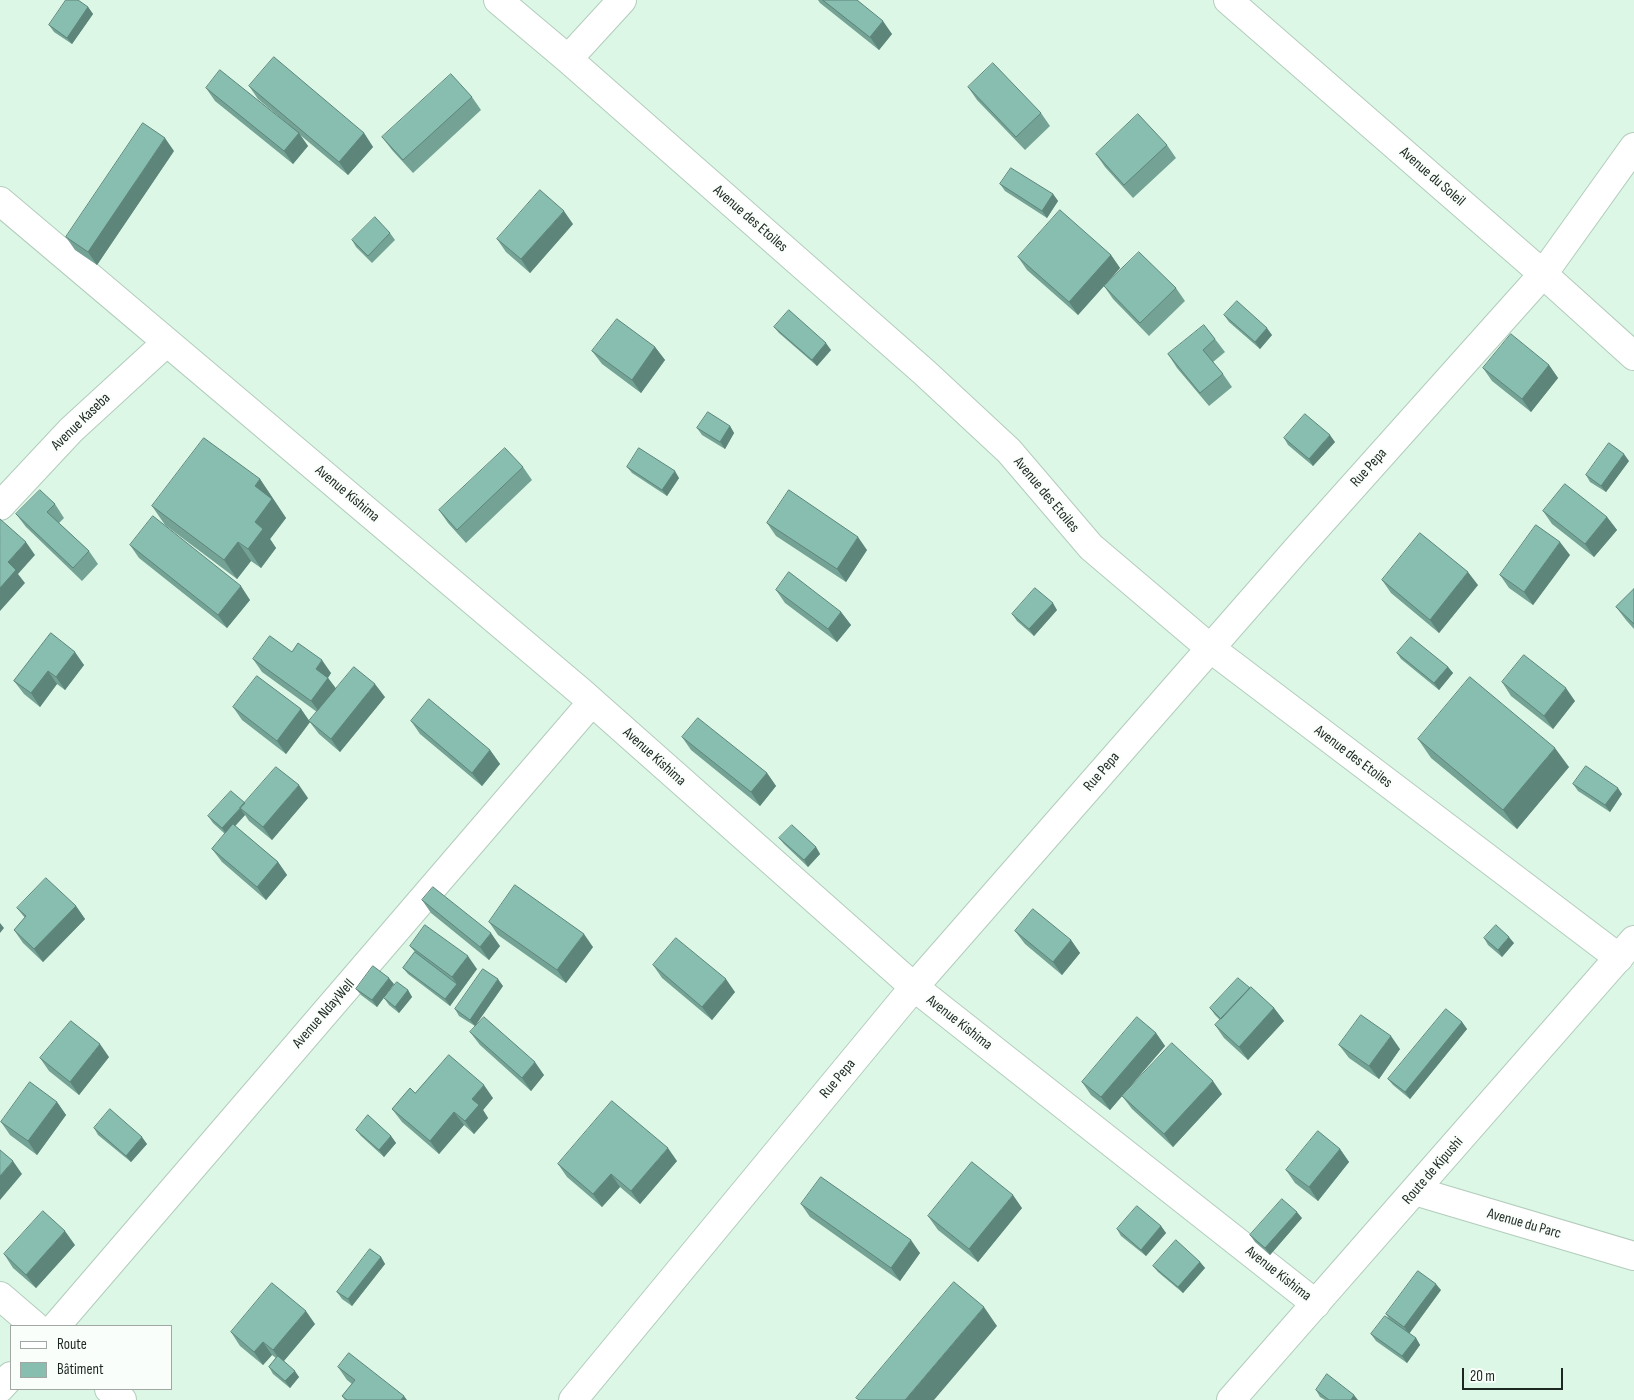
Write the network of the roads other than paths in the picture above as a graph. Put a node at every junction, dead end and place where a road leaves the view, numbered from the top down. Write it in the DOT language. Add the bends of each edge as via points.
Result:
graph roads {
  1 [pos="498,0"];
  2 [pos="622,0"];
  3 [pos="1228,0"];
  4 [pos="568,59"];
  5 [pos="1634,148"];
  6 [pos="0,201"];
  7 [pos="1543,274"];
  8 [pos="167,342"];
  9 [pos="1634,356"];
  10 [pos="0,506"];
  11 [pos="1210,648"];
  12 [pos="592,702"];
  13 [pos="1627,949"];
  14 [pos="914,987"];
  15 [pos="1415,1191"];
  16 [pos="1634,1256"];
  17 [pos="0,1296"];
  18 [pos="1316,1304"];
  19 [pos="35,1325"];
  20 [pos="57,1325"];
  21 [pos="10,1377"];
  22 [pos="0,1388"];
  23 [pos="110,1390"];
  24 [pos="122,1400"];
  25 [pos="573,1400"];
  26 [pos="1231,1400"];
  1 -- 4 [label="street, Avenue des Etoiles"];
  2 -- 4 [label="street"];
  3 -- 7 [label="street, Avenue du Soleil"];
  4 -- 11 [label="street, Avenue des Etoiles" via="924,372 1009,451 1091,547"];
  5 -- 7 [label="street, Rue Pepa"];
  6 -- 8 [label="street, Avenue Kishima"];
  7 -- 9 [label="street, Avenue du Soleil"];
  7 -- 11 [label="street, Rue Pepa"];
  8 -- 10 [label="street, Avenue Kaseba" via="71,430"];
  8 -- 12 [label="street, Avenue Kishima"];
  11 -- 13 [label="street, Avenue des Etoiles"];
  11 -- 14 [label="street, Rue Pepa"];
  12 -- 14 [label="street, Avenue Kishima"];
  12 -- 20 [label="street, Avenue NdayWell"];
  13 -- 15 [label="street, Route de Kipushi"];
  14 -- 18 [label="street, Avenue Kishima"];
  14 -- 25 [label="street, Rue Pepa"];
  15 -- 16 [label="street, Avenue du Parc"];
  15 -- 18 [label="street, Route de Kipushi"];
  17 -- 19 [label="street"];
  18 -- 26 [label="street, Route de Kipushi"];
  21 -- 22 [label="street"];
  23 -- 24 [label="street"];
}
